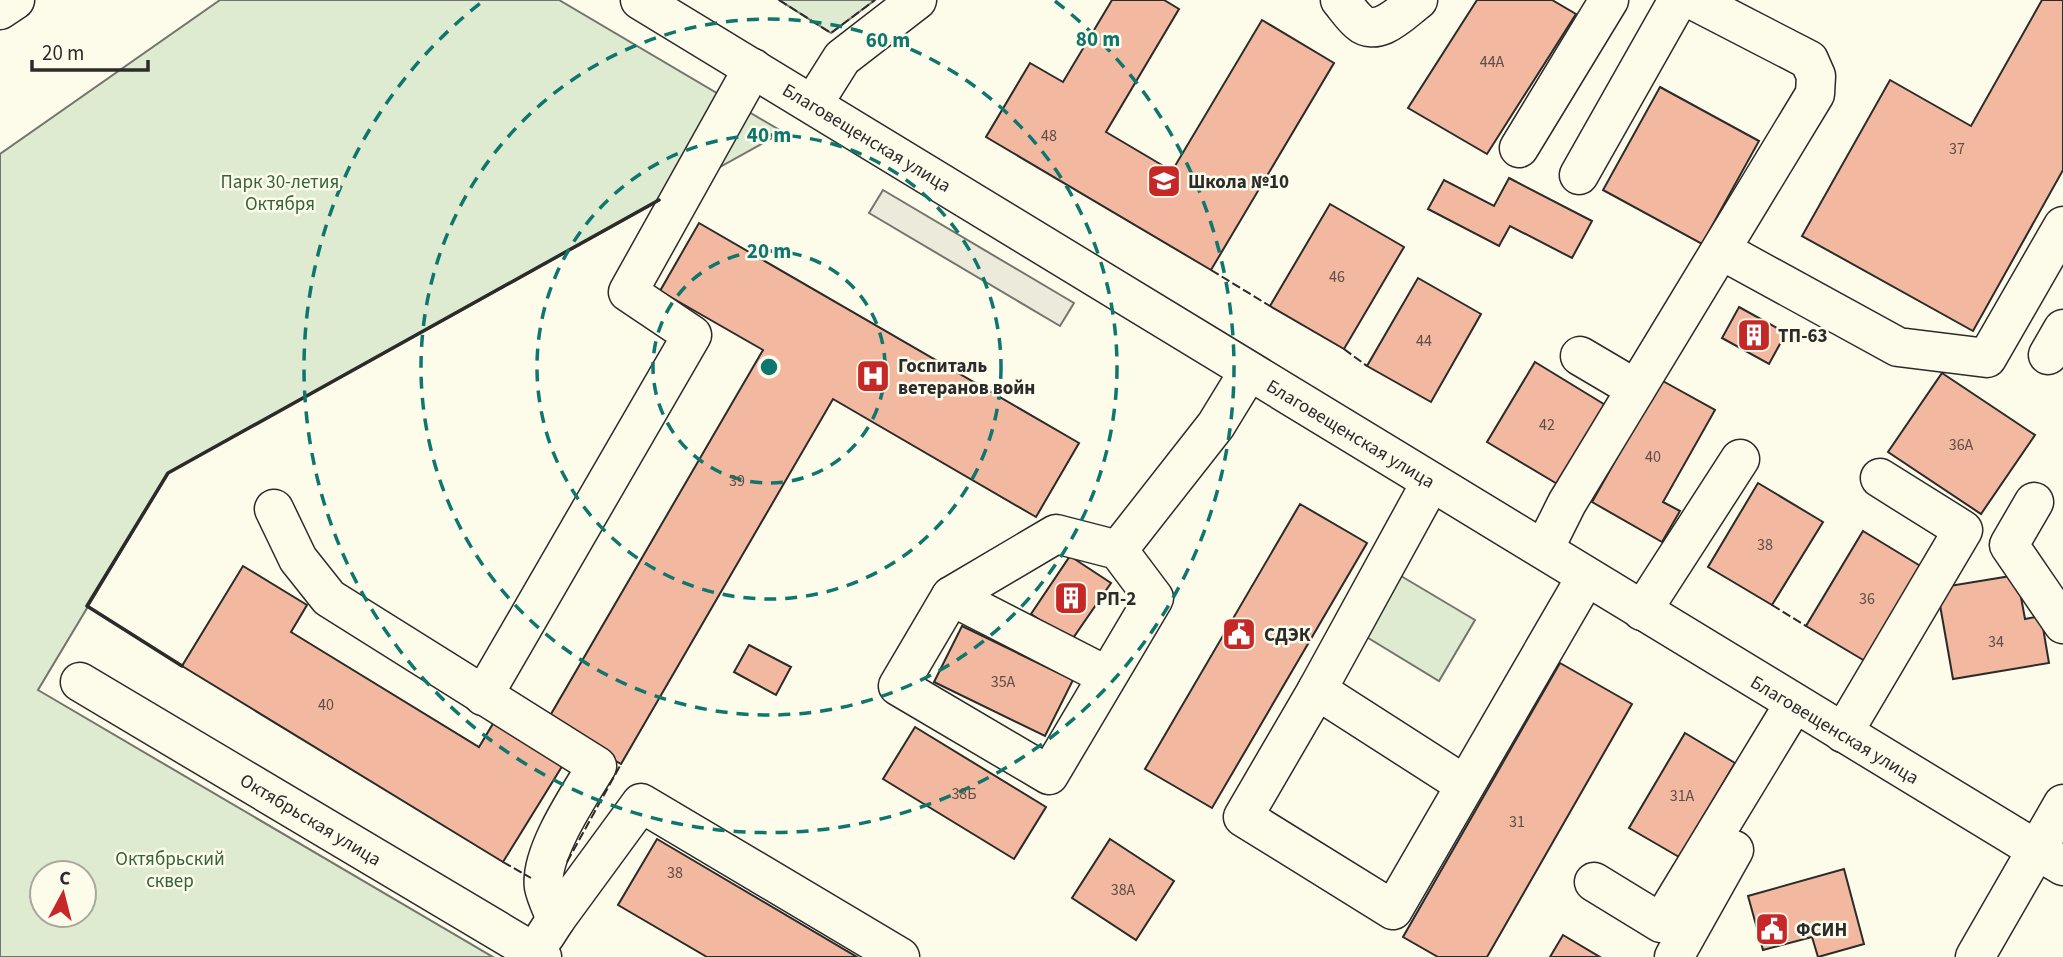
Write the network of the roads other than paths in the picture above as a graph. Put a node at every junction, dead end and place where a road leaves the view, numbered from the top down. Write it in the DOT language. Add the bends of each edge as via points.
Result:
graph roads {
  1 [pos="15,0"];
  2 [pos="640,0"];
  3 [pos="917,0"];
  4 [pos="1340,0"];
  5 [pos="1418,0"];
  6 [pos="1609,0"];
  7 [pos="1678,0"];
  8 [pos="1693,0"];
  9 [pos="0,10"];
  10 [pos="753,68"];
  11 [pos="813,104"];
  12 [pos="1519,148"];
  13 [pos="1579,176"];
  14 [pos="2063,226"];
  15 [pos="1721,250"];
  16 [pos="1580,356"];
  17 [pos="1249,371"];
  18 [pos="1636,389"];
  19 [pos="1740,458"];
  20 [pos="1880,478"];
  21 [pos="1431,482"];
  22 [pos="2034,502"];
  23 [pos="274,509"];
  24 [pos="1963,530"];
  25 [pos="2009,545"];
  26 [pos="1544,549"];
  27 [pos="1118,550"];
  28 [pos="1586,576"];
  29 [pos="951,596"];
  30 [pos="1642,611"];
  31 [pos="2063,624"];
  32 [pos="1108,676"];
  33 [pos="80,682"];
  34 [pos="1317,690"];
  35 [pos="483,696"];
  36 [pos="1802,709"];
  37 [pos="1843,733"];
  38 [pos="1465,785"];
  39 [pos="2063,804"];
  40 [pos="2049,858"];
  41 [pos="1594,883"];
  42 [pos="556,919"];
  43 [pos="539,955"];
  44 [pos="1680,955"];
  45 [pos="900,957"];
  46 [pos="1975,957"];
  1 -- 9 [label="street"];
  2 -- 10 [label="street, Благовещенская улица"];
  3 -- 11 [label="street" via="842,58"];
  4 -- 5 [label="street" via="1359,22 1371,27 1385,25"];
  6 -- 12 [label="street"];
  7 -- 13 [label="street"];
  8 -- 15 [label="street" via="1809,60 1816,76 1815,94"];
  10 -- 11 [label="street, Благовещенская улица"];
  10 -- 35 [label="street" via="628,292 692,334"];
  11 -- 17 [label="street, Благовещенская улица"];
  14 -- 15 [label="street" via="1987,358 1898,347"];
  15 -- 18 [label="street"];
  16 -- 18 [label="street"];
  17 -- 21 [label="street, Благовещенская улица"];
  17 -- 27 [label="street" via="1216,425"];
  18 -- 26 [label="street"];
  19 -- 30 [label="street"];
  20 -- 24 [label="street"];
  21 -- 26 [label="street, Благовещенская улица"];
  21 -- 34 [label="street"];
  22 -- 25 [label="street"];
  23 -- 35 [label="street" via="298,559 329,598"];
  24 -- 25 [label="street"];
  24 -- 37 [label="street"];
  25 -- 31 [label="street"];
  26 -- 28 [label="street, Благовещенская улица"];
  27 -- 29 [label="street" via="1056,534"];
  27 -- 32 [label="street" via="1154,598"];
  28 -- 30 [label="street, Благовещенская улица"];
  28 -- 38 [label="street"];
  29 -- 32 [label="street"];
  29 -- 32 [label="street" via="898,686 1049,775"];
  30 -- 36 [label="street, Благовещенская улица"];
  33 -- 43 [label="street, Октябрьская улица"];
  34 -- 38 [label="street"];
  34 -- 38 [label="street" via="1244,817 1393,910"];
  35 -- 42 [label="street" via="597,766 557,833 548,859 544,886"];
  36 -- 37 [label="street, Благовещенская улица"];
  36 -- 41 [label="street" via="1661,923"];
  36 -- 44 [label="street"];
  37 -- 40 [label="street, Благовещенская улица"];
  39 -- 40 [label="street"];
  40 -- 46 [label="street"];
  42 -- 43 [label="street"];
  42 -- 45 [label="street" via="640,803"];
}
